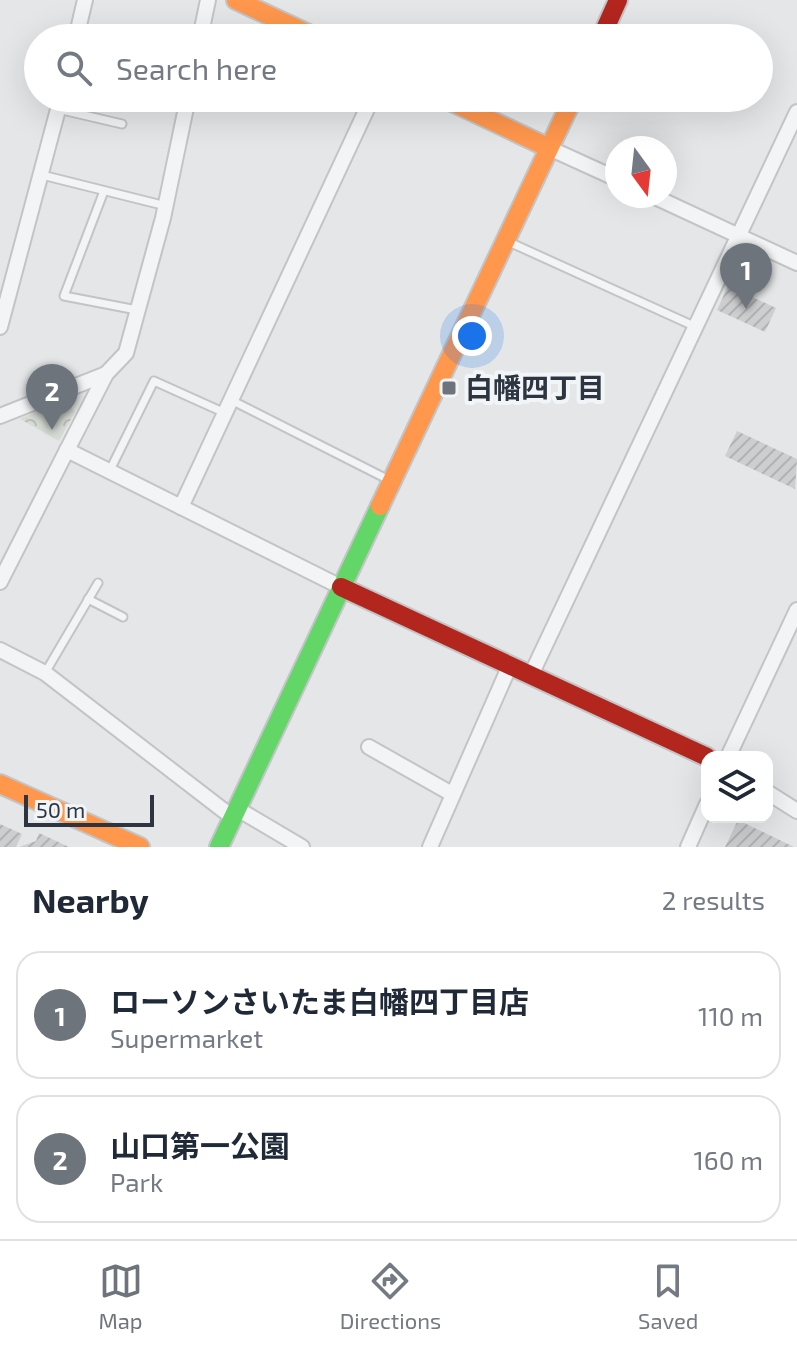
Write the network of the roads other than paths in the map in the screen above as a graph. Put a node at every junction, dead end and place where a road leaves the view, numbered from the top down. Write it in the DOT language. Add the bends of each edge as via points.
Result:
graph roads {
  1 [pos="85,0"];
  2 [pos="208,0"];
  3 [pos="618,0"];
  4 [pos="239,1"];
  5 [pos="79,24"];
  6 [pos="203,24"];
  7 [pos="287,24"];
  8 [pos="607,24"];
  9 [pos="58,112"];
  10 [pos="87,112"];
  11 [pos="185,112"];
  12 [pos="365,112"];
  13 [pos="473,112"];
  14 [pos="566,112"];
  15 [pos="797,112"];
  16 [pos="122,124"];
  17 [pos="549,148"];
  18 [pos="605,174"];
  19 [pos="42,175"];
  20 [pos="104,191"];
  21 [pos="166,206"];
  22 [pos="677,207"];
  23 [pos="739,236"];
  24 [pos="505,241"];
  25 [pos="797,263"];
  26 [pos="137,310"];
  27 [pos="0,327"];
  28 [pos="696,327"];
  29 [pos="106,374"];
  30 [pos="228,406"];
  31 [pos="0,416"];
  32 [pos="67,450"];
  33 [pos="109,473"];
  34 [pos="391,481"];
  35 [pos="181,507"];
  36 [pos="0,582"];
  37 [pos="98,583"];
  38 [pos="341,587"];
  39 [pos="88,599"];
  40 [pos="797,610"];
  41 [pos="123,617"];
  42 [pos="0,650"];
  43 [pos="510,665"];
  44 [pos="45,673"];
  45 [pos="531,675"];
  46 [pos="369,747"];
  47 [pos="731,751"];
  48 [pos="701,754"];
  49 [pos="0,784"];
  50 [pos="452,794"];
  51 [pos="773,796"];
  52 [pos="797,811"];
  53 [pos="234,813"];
  54 [pos="701,818"];
  55 [pos="98,839"];
  56 [pos="140,847"];
  57 [pos="219,847"];
  58 [pos="302,847"];
  59 [pos="430,847"];
  60 [pos="688,847"];
  1 -- 5 [label="street"];
  2 -- 6 [label="street"];
  3 -- 8 [label="main road"];
  4 -- 7 [label="main road"];
  9 -- 19 [label="street"];
  10 -- 16 [label="lane"];
  11 -- 21 [label="street"];
  12 -- 30 [label="street"];
  13 -- 17 [label="main road"];
  14 -- 17 [label="main road"];
  15 -- 23 [label="street"];
  17 -- 18 [label="street"];
  17 -- 24 [label="main road"];
  19 -- 20 [label="lane"];
  19 -- 27 [label="street"];
  20 -- 21 [label="lane"];
  20 -- 26 [label="lane" via="64,296"];
  21 -- 26 [label="street"];
  22 -- 23 [label="street"];
  23 -- 25 [label="street"];
  23 -- 28 [label="street"];
  24 -- 28 [label="lane"];
  24 -- 34 [label="main road"];
  26 -- 29 [label="street" via="126,353"];
  28 -- 45 [label="street"];
  29 -- 31 [label="street"];
  29 -- 32 [label="street"];
  30 -- 33 [label="lane" via="154,381"];
  30 -- 34 [label="lane"];
  30 -- 35 [label="street"];
  32 -- 33 [label="street"];
  32 -- 36 [label="street"];
  33 -- 35 [label="street"];
  34 -- 38 [label="main road"];
  35 -- 38 [label="street"];
  37 -- 39 [label="lane"];
  38 -- 43 [label="main road"];
  38 -- 53 [label="main road"];
  39 -- 41 [label="lane"];
  39 -- 44 [label="lane"];
  40 -- 47 [label="street"];
  42 -- 44 [label="street"];
  43 -- 45 [label="main road"];
  43 -- 50 [label="street"];
  44 -- 53 [label="street"];
  45 -- 48 [label="main road"];
  46 -- 50 [label="street"];
  49 -- 55 [label="main road"];
  50 -- 59 [label="street"];
  51 -- 52 [label="street"];
  53 -- 57 [label="main road"];
  53 -- 58 [label="street"];
  54 -- 60 [label="street"];
  55 -- 56 [label="main road"];
}
